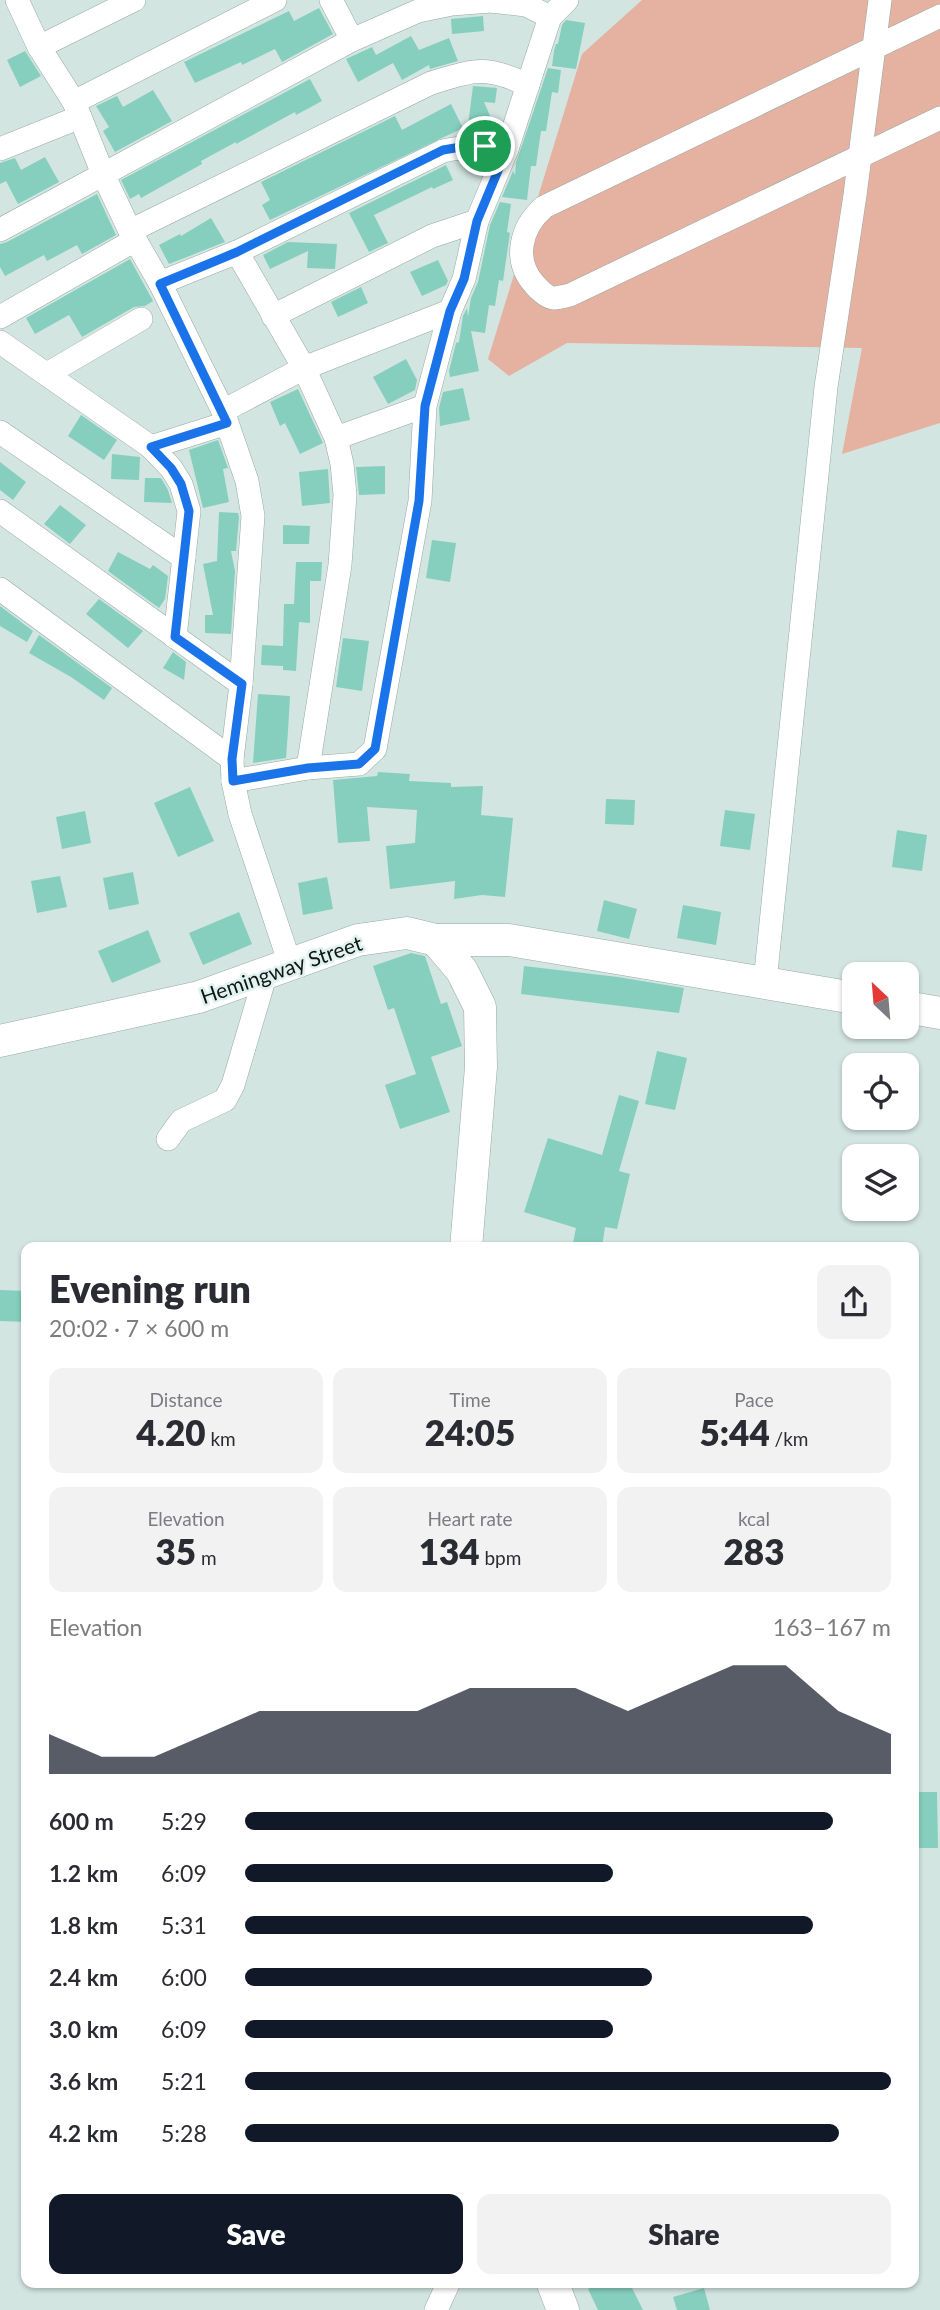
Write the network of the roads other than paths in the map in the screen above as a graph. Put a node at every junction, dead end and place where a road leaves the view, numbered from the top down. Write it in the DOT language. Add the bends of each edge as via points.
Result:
graph roads {
  1 [pos="17,0"];
  2 [pos="134,0"];
  3 [pos="275,0"];
  4 [pos="331,0"];
  5 [pos="567,0"];
  6 [pos="880,0"];
  7 [pos="940,16"];
  8 [pos="550,17"];
  9 [pos="352,40"];
  10 [pos="39,47"];
  11 [pos="874,49"];
  12 [pos="528,85"];
  13 [pos="77,110"];
  14 [pos="940,118"];
  15 [pos="0,149"];
  16 [pos="507,149"];
  17 [pos="860,157"];
  18 [pos="103,174"];
  19 [pos="477,221"];
  20 [pos="0,230"];
  21 [pos="133,236"];
  22 [pos="237,252"];
  23 [pos="160,284"];
  24 [pos="450,311"];
  25 [pos="273,316"];
  26 [pos="0,317"];
  27 [pos="141,319"];
  28 [pos="0,342"];
  29 [pos="304,368"];
  30 [pos="47,374"];
  31 [pos="425,406"];
  32 [pos="225,417"];
  33 [pos="0,432"];
  34 [pos="335,438"];
  35 [pos="151,447"];
  36 [pos="0,511"];
  37 [pos="184,558"];
  38 [pos="0,589"];
  39 [pos="175,637"];
  40 [pos="242,684"];
  41 [pos="308,768"];
  42 [pos="232,770"];
  43 [pos="436,940"];
  44 [pos="278,968"];
  45 [pos="765,982"];
  46 [pos="842,996"];
  47 [pos="919,1009"];
  48 [pos="940,1013"];
  49 [pos="0,1041"];
  50 [pos="168,1139"];
  51 [pos="466,1242"];
  52 [pos="446,2288"];
  53 [pos="555,2288"];
  54 [pos="436,2310"];
  55 [pos="563,2310"];
  1 -- 10 [label="street"];
  2 -- 10 [label="street"];
  3 -- 13 [label="street"];
  4 -- 9 [label="street"];
  5 -- 8 [label="street"];
  6 -- 11 [label="street"];
  7 -- 11 [label="street"];
  8 -- 9 [label="street" via="526,5 491,1 452,4 418,11"];
  8 -- 12 [label="street"];
  9 -- 18 [label="street"];
  10 -- 13 [label="street"];
  11 -- 17 [label="street"];
  11 -- 17 [label="street" via="544,207 525,232 523,263 542,292 552,298 570,295"];
  12 -- 16 [label="street"];
  12 -- 21 [label="street" via="504,73 472,71 431,83"];
  13 -- 15 [label="street"];
  13 -- 18 [label="street"];
  14 -- 17 [label="street"];
  16 -- 19 [label="street"];
  16 -- 22 [label="street" via="443,150"];
  17 -- 45 [label="street" via="826,387"];
  18 -- 20 [label="street"];
  18 -- 21 [label="street"];
  19 -- 24 [label="street" via="464,279"];
  19 -- 25 [label="street" via="432,236"];
  21 -- 23 [label="street"];
  21 -- 26 [label="street"];
  22 -- 23 [label="street"];
  22 -- 25 [label="street"];
  23 -- 32 [label="street"];
  24 -- 29 [label="street"];
  24 -- 31 [label="street"];
  25 -- 29 [label="street"];
  27 -- 30 [label="street"];
  28 -- 30 [label="street"];
  29 -- 32 [label="street"];
  29 -- 34 [label="street"];
  30 -- 35 [label="street"];
  31 -- 34 [label="street"];
  31 -- 41 [label="street" via="419,501 375,749 359,764"];
  32 -- 35 [label="street"];
  32 -- 40 [label="street" via="247,481 253,516"];
  33 -- 37 [label="street"];
  34 -- 41 [label="street" via="345,495 340,565"];
  35 -- 37 [label="street" via="181,484 189,511"];
  36 -- 39 [label="street"];
  37 -- 39 [label="street"];
  38 -- 42 [label="street"];
  39 -- 40 [label="street"];
  40 -- 42 [label="street"];
  41 -- 42 [label="street"];
  42 -- 44 [label="street"];
  43 -- 44 [label="main road, Hemingway Street" via="407,933 358,940"];
  43 -- 45 [label="main road, Hemingway Street" via="509,940"];
  43 -- 51 [label="main road" via="462,971 480,1007 481,1068"];
  44 -- 49 [label="main road, Hemingway Street" via="199,997"];
  44 -- 50 [label="street" via="225,1100 181,1121"];
  45 -- 46 [label="main road, Hemingway Street"];
  47 -- 48 [label="main road"];
  52 -- 54 [label="street"];
  53 -- 55 [label="main road"];
}
